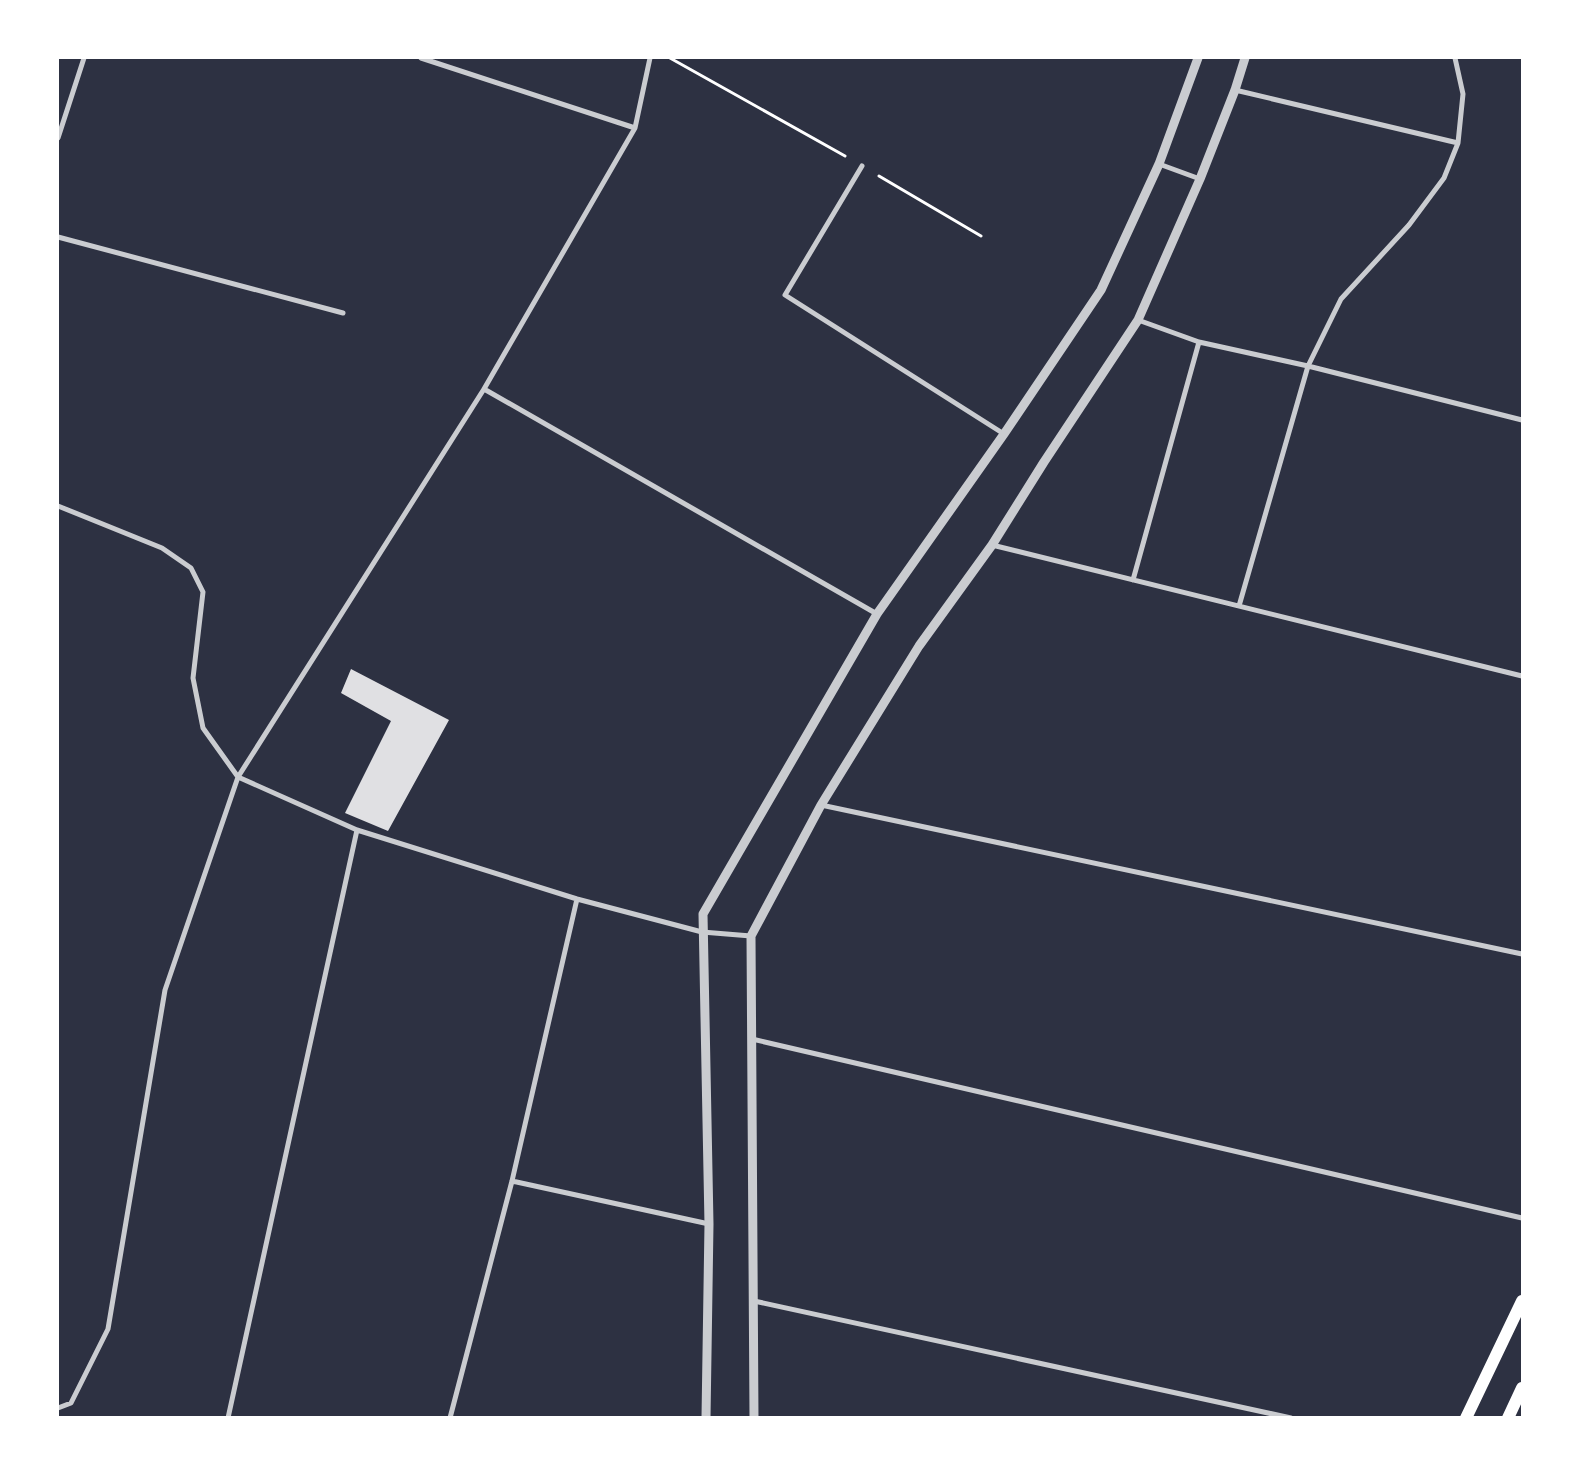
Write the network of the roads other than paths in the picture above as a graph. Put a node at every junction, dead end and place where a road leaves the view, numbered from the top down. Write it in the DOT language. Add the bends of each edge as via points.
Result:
graph roads {
  1 [pos="84,58"];
  2 [pos="421,58"];
  3 [pos="650,58"];
  4 [pos="1198,58"];
  5 [pos="1245,58"];
  6 [pos="1455,58"];
  7 [pos="1236,90"];
  8 [pos="635,128"];
  9 [pos="58,138"];
  10 [pos="1458,142"];
  11 [pos="1159,164"];
  12 [pos="862,166"];
  13 [pos="1200,179"];
  14 [pos="58,237"];
  15 [pos="343,313"];
  16 [pos="1138,320"];
  17 [pos="1199,342"];
  18 [pos="1308,366"];
  19 [pos="484,389"];
  20 [pos="1522,420"];
  21 [pos="1004,434"];
  22 [pos="58,506"];
  23 [pos="992,545"];
  24 [pos="1133,580"];
  25 [pos="1238,606"];
  26 [pos="877,614"];
  27 [pos="1522,676"];
  28 [pos="238,777"];
  29 [pos="821,805"];
  30 [pos="357,830"];
  31 [pos="577,899"];
  32 [pos="702,932"];
  33 [pos="750,936"];
  34 [pos="1522,954"];
  35 [pos="752,1040"];
  36 [pos="512,1181"];
  37 [pos="1522,1218"];
  38 [pos="709,1224"];
  39 [pos="754,1301"];
  40 [pos="1522,1301"];
  41 [pos="1522,1388"];
  42 [pos="58,1408"];
  43 [pos="228,1418"];
  44 [pos="450,1418"];
  45 [pos="706,1418"];
  46 [pos="754,1418"];
  47 [pos="1291,1418"];
  48 [pos="1466,1418"];
  49 [pos="1508,1418"];
  1 -- 9 [label="street"];
  2 -- 8 [label="street"];
  3 -- 8 [label="street"];
  4 -- 11 [label="street"];
  5 -- 7 [label="street"];
  6 -- 10 [label="street" via="1463,94"];
  7 -- 10 [label="street"];
  7 -- 13 [label="street"];
  8 -- 19 [label="street"];
  10 -- 18 [label="street" via="1444,178 1409,225 1341,299"];
  11 -- 13 [label="street"];
  11 -- 21 [label="street" via="1101,290"];
  12 -- 21 [label="street" via="785,295"];
  13 -- 16 [label="street"];
  14 -- 15 [label="street"];
  16 -- 17 [label="street"];
  16 -- 23 [label="street"];
  17 -- 18 [label="street"];
  17 -- 24 [label="street"];
  18 -- 20 [label="street"];
  18 -- 25 [label="street"];
  19 -- 26 [label="street"];
  19 -- 28 [label="street"];
  21 -- 26 [label="street"];
  22 -- 28 [label="street" via="162,548 191,568 203,592 193,678 203,728"];
  23 -- 24 [label="street"];
  23 -- 29 [label="street" via="919,646"];
  24 -- 25 [label="street"];
  25 -- 27 [label="street"];
  26 -- 32 [label="street" via="703,914"];
  28 -- 30 [label="street"];
  28 -- 42 [label="street" via="165,990 108,1329 71,1403"];
  29 -- 33 [label="street"];
  29 -- 34 [label="street"];
  30 -- 31 [label="street"];
  30 -- 43 [label="street"];
  31 -- 32 [label="street"];
  31 -- 36 [label="street"];
  32 -- 33 [label="street"];
  32 -- 38 [label="street"];
  33 -- 35 [label="street"];
  35 -- 37 [label="street"];
  35 -- 39 [label="street"];
  36 -- 38 [label="street"];
  36 -- 44 [label="street"];
  38 -- 45 [label="street"];
  39 -- 46 [label="street"];
  39 -- 47 [label="street"];
  40 -- 48 [label="main road"];
  41 -- 49 [label="main road"];
}
